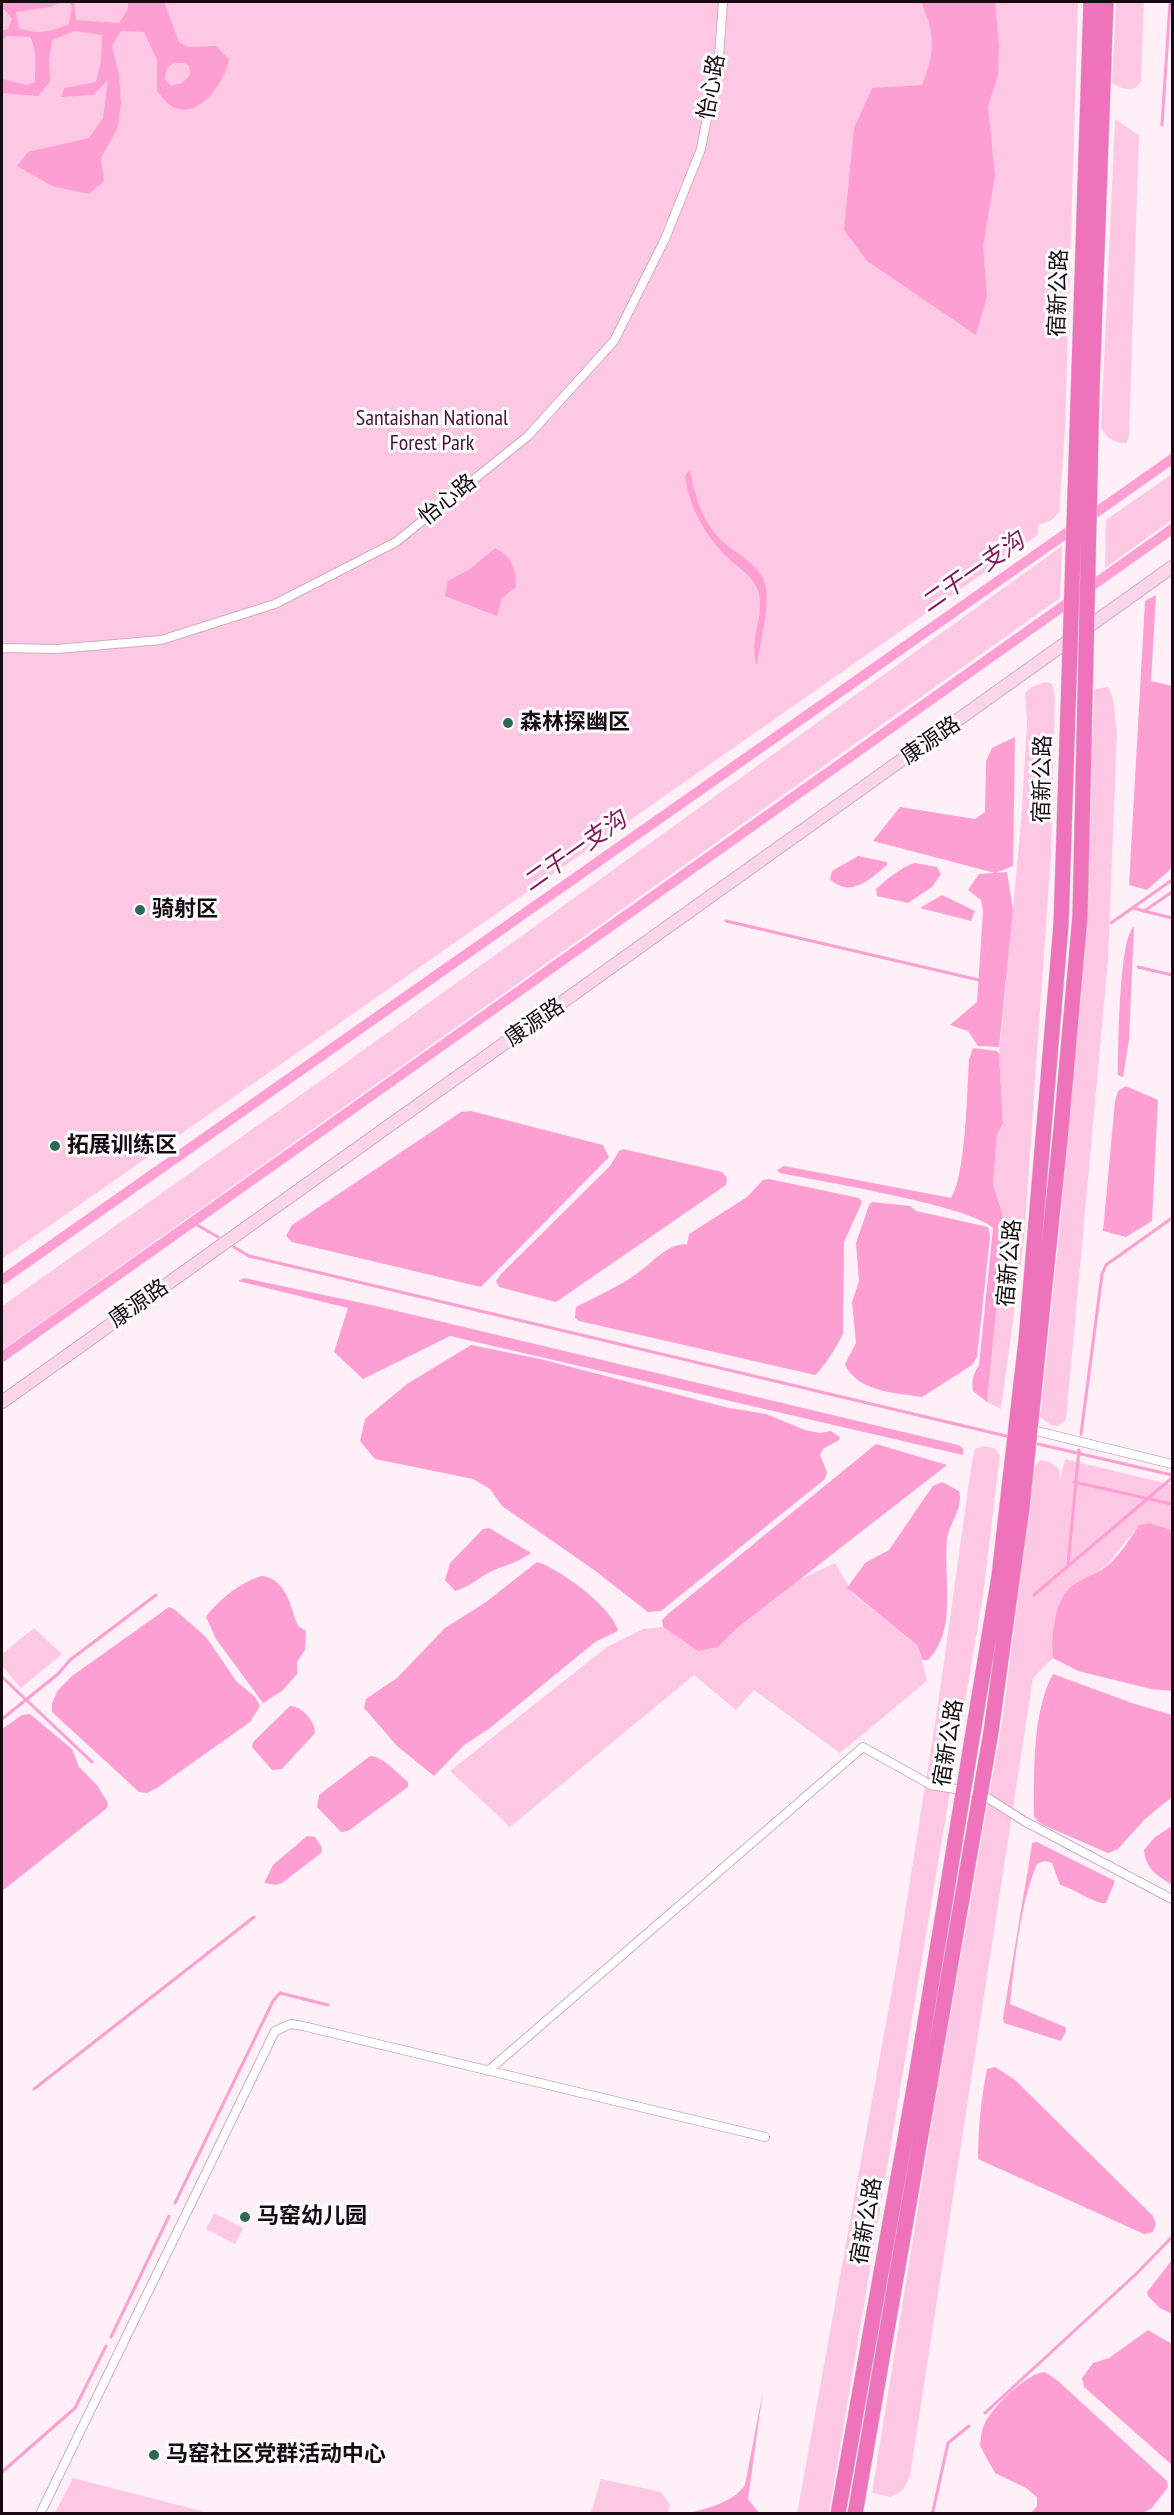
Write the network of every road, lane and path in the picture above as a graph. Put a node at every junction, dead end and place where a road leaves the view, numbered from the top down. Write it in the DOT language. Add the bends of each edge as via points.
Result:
graph roads {
  1 [pos="723,2"];
  2 [pos="1091,2"];
  3 [pos="1107,2"];
  4 [pos="1173,567"];
  5 [pos="1086,629"];
  6 [pos="1069,644"];
  7 [pos="2,648"];
  8 [pos="2,1402"];
  9 [pos="1023,1427"];
  10 [pos="1173,1464"];
  11 [pos="964,1790"];
  12 [pos="980,1793"];
  13 [pos="1173,1899"];
  14 [pos="488,2071"];
  15 [pos="765,2137"];
  16 [pos="40,2514"];
  17 [pos="838,2514"];
  18 [pos="855,2514"];
  1 -- 7 [label="street, 怡心路" via="719,56 701,149 665,239 614,341 528,436 396,542 275,604 161,640 57,650"];
  2 -- 6 [label="highway, 宿新公路"];
  3 -- 5 [label="highway, 宿新公路"];
  4 -- 5 [label="street"];
  5 -- 6 [label="street, 康源路"];
  5 -- 9 [label="highway, 宿新公路" via="1080,916"];
  6 -- 8 [label="street, 康源路"];
  6 -- 9 [label="highway, 宿新公路" via="1061,925 1026,1340"];
  9 -- 10 [label="street"];
  9 -- 11 [label="highway, 宿新公路"];
  9 -- 12 [label="highway, 宿新公路" via="1020,1519"];
  11 -- 12 [label="street"];
  11 -- 14 [label="street" via="931,1785 863,1747"];
  11 -- 17 [label="highway, 宿新公路"];
  12 -- 13 [label="street" via="1024,1821"];
  12 -- 18 [label="highway, 宿新公路"];
  14 -- 15 [label="street"];
  14 -- 16 [label="street" via="303,2026 291,2024 275,2031"];
}
